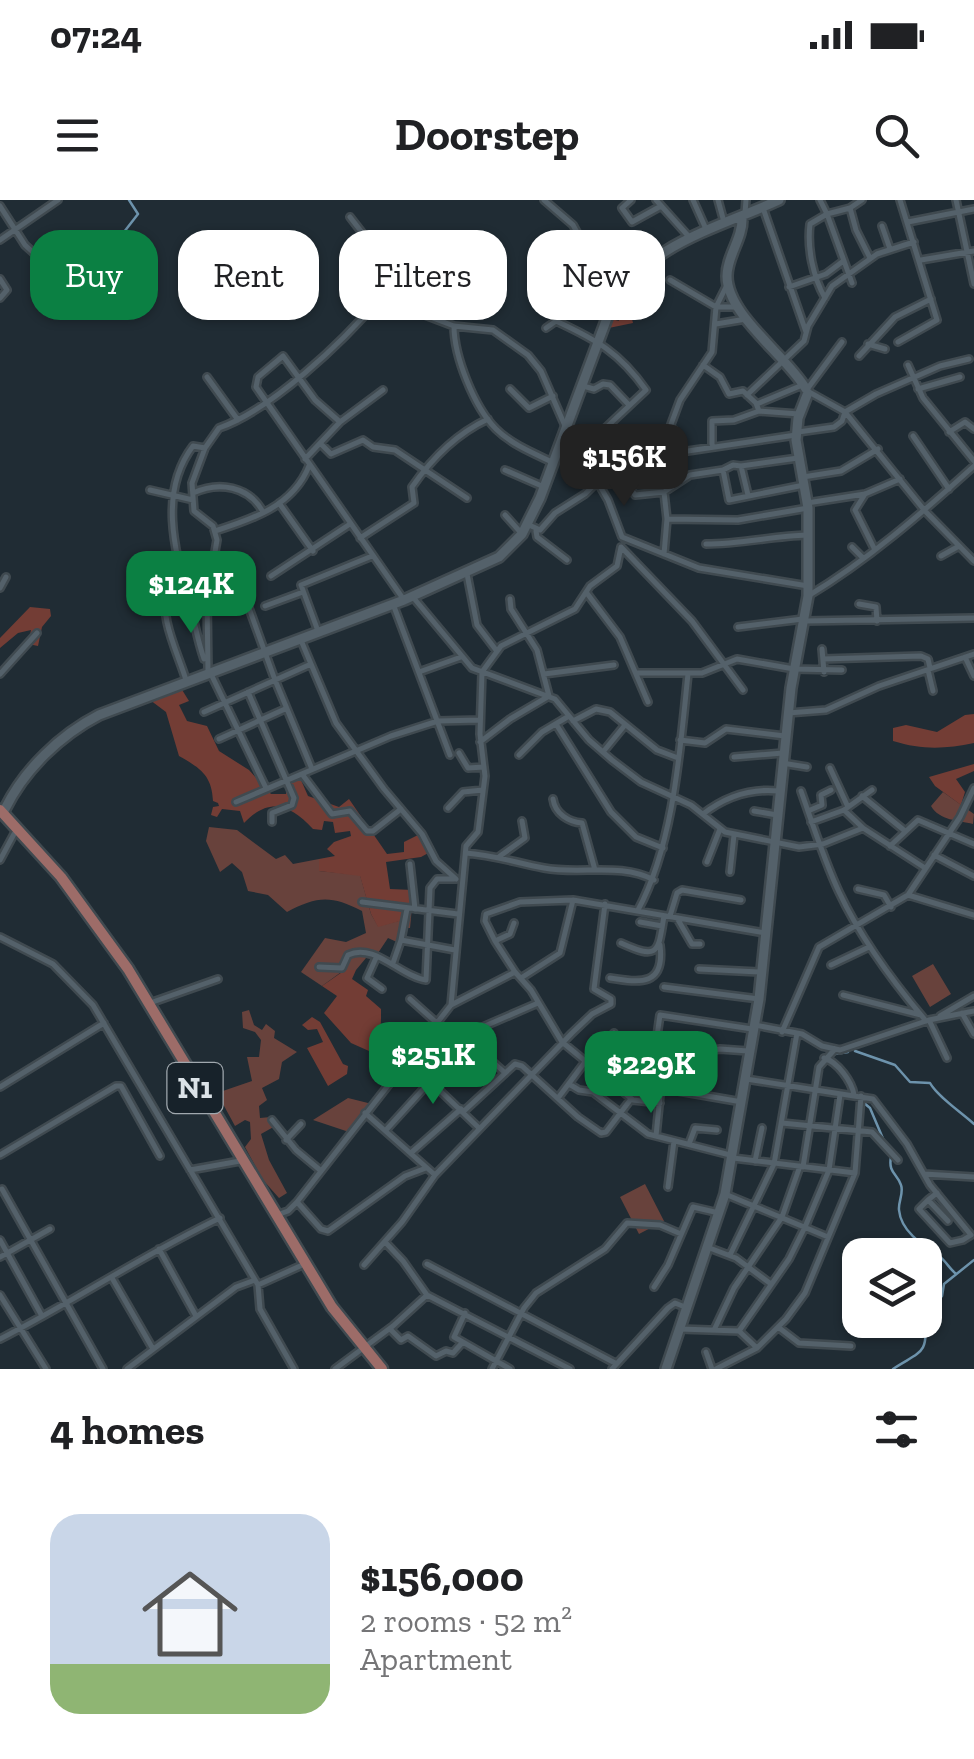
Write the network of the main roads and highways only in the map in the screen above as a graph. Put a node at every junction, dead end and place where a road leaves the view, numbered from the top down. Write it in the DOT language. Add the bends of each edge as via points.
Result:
graph roads {
  1 [pos="1,811"];
  2 [pos="360,1350"];
  3 [pos="374,1369"];
  4 [pos="382,1369"];
  1 -- 2 [label="main road, N1" via="113,957 300,1266"];
  1 -- 2 [label="main road, N1" via="91,915 150,1003"];
  2 -- 3 [label="main road, N1"];
  2 -- 4 [label="main road, N1"];
}
